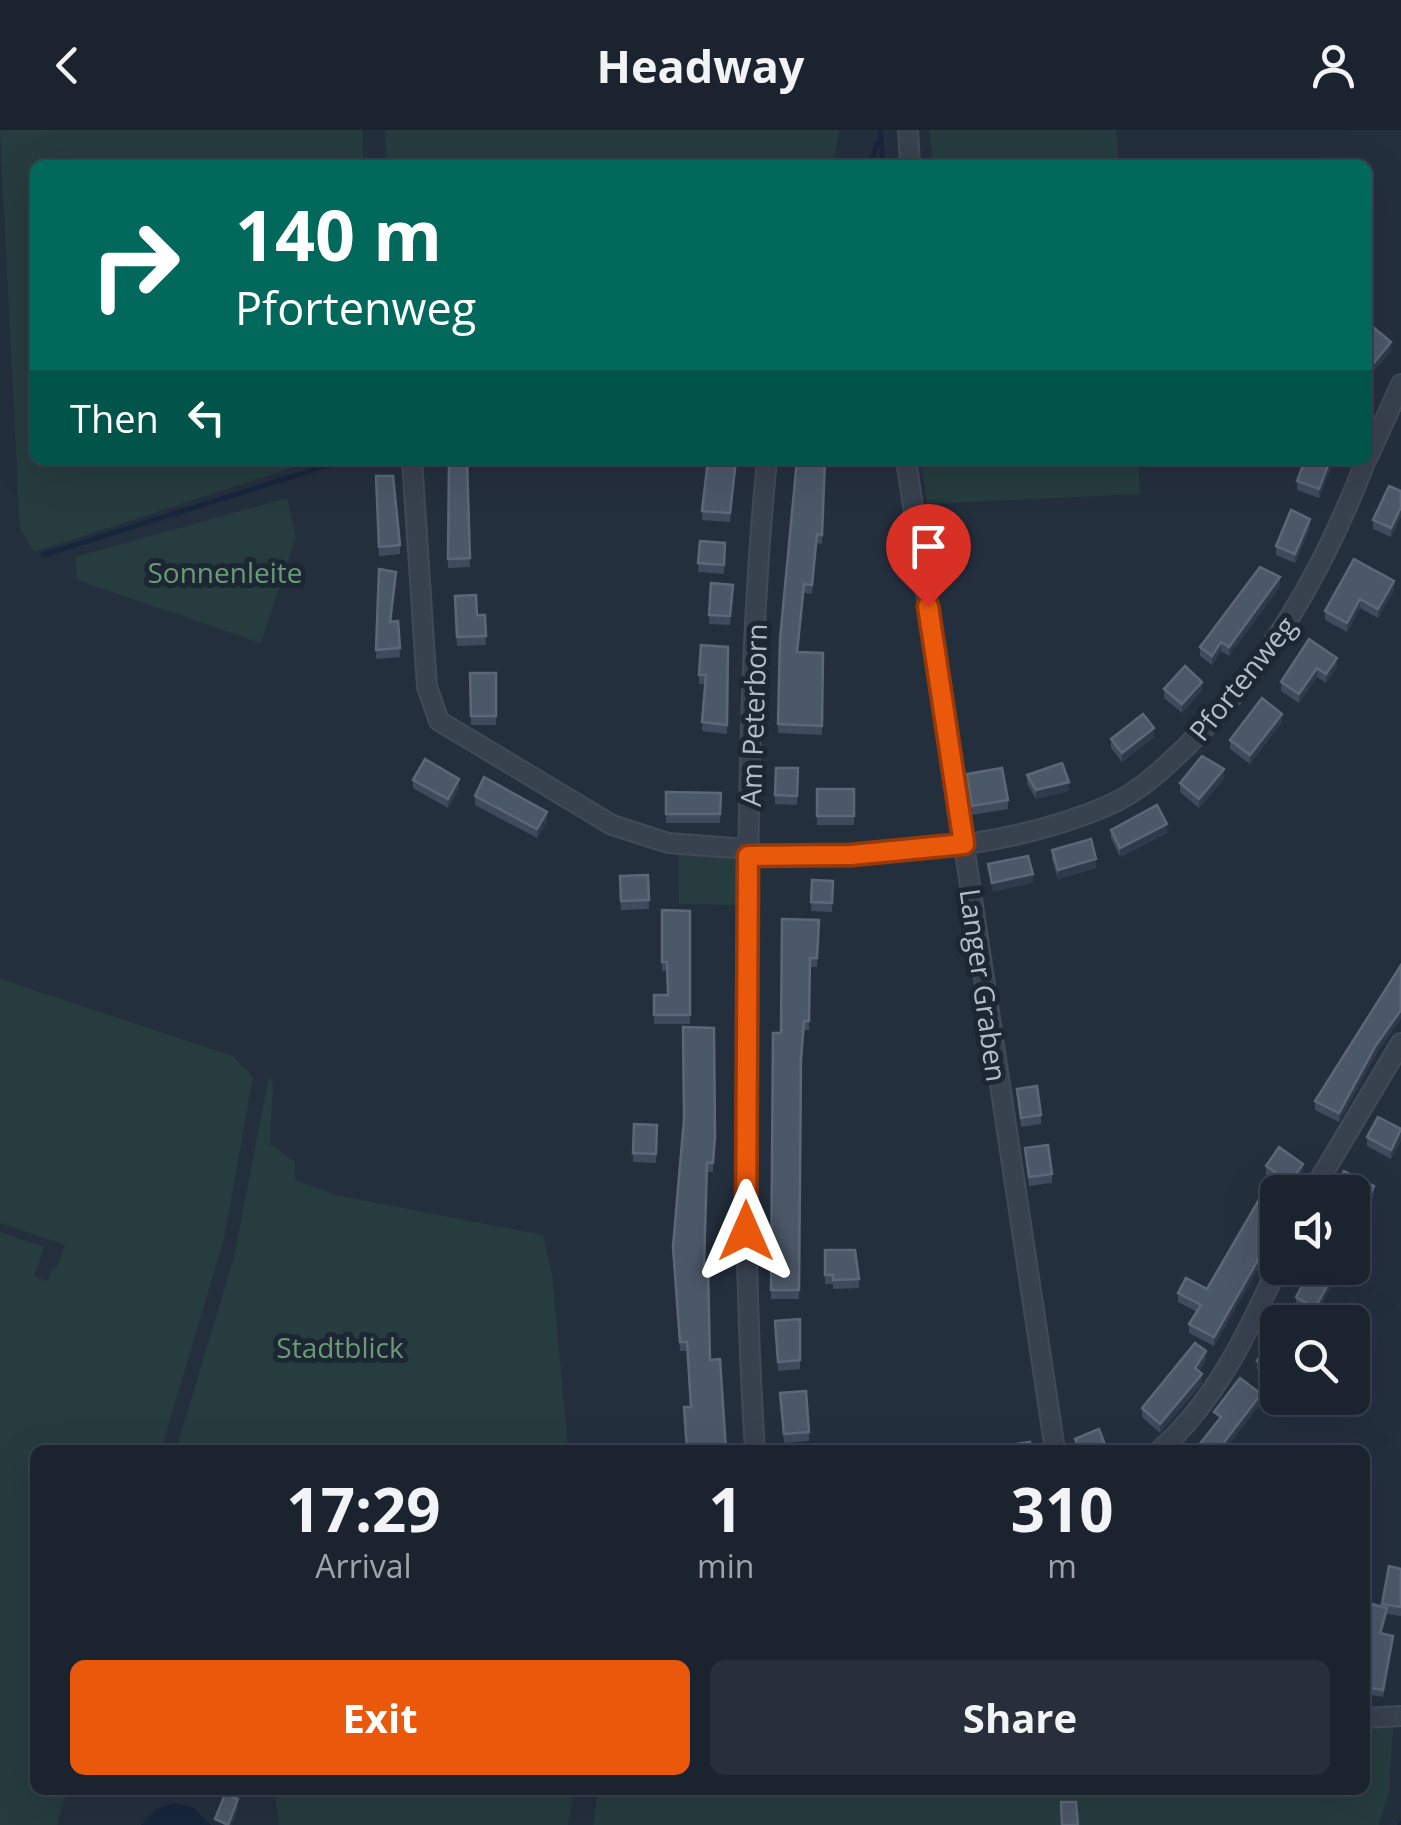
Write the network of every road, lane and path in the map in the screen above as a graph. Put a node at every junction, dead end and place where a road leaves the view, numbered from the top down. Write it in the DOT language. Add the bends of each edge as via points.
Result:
graph roads {
  1 [pos="908,130"];
  2 [pos="910,160"];
  3 [pos="1401,384"];
  4 [pos="1372,447"];
  5 [pos="412,465"];
  6 [pos="766,465"];
  7 [pos="907,465"];
  8 [pos="1364,465"];
  9 [pos="964,844"];
  10 [pos="748,852"];
  11 [pos="1401,1042"];
  12 [pos="1322,1175"];
  13 [pos="1270,1285"];
  14 [pos="755,1445"];
  15 [pos="1054,1445"];
  16 [pos="1165,1445"];
  17 [pos="1401,1716"];
  18 [pos="1370,1718"];
  1 -- 2 [label="street"];
  3 -- 4 [label="street, Pfortenweg"];
  5 -- 10 [label="street, Pfortenweg" via="431,708 439,722 612,825 668,843"];
  6 -- 10 [label="street, Am Peterborn"];
  7 -- 9 [label="street, Langer Graben"];
  8 -- 9 [label="street, Pfortenweg" via="1295,614 1222,711 1168,764 1110,805"];
  9 -- 10 [label="street, Pfortenweg" via="851,855"];
  9 -- 15 [label="street, Langer Graben"];
  10 -- 14 [label="street, Am Peterborn" via="746,1316"];
  11 -- 12 [label="street"];
  13 -- 16 [label="street" via="1240,1348"];
  17 -- 18 [label="street"];
}
